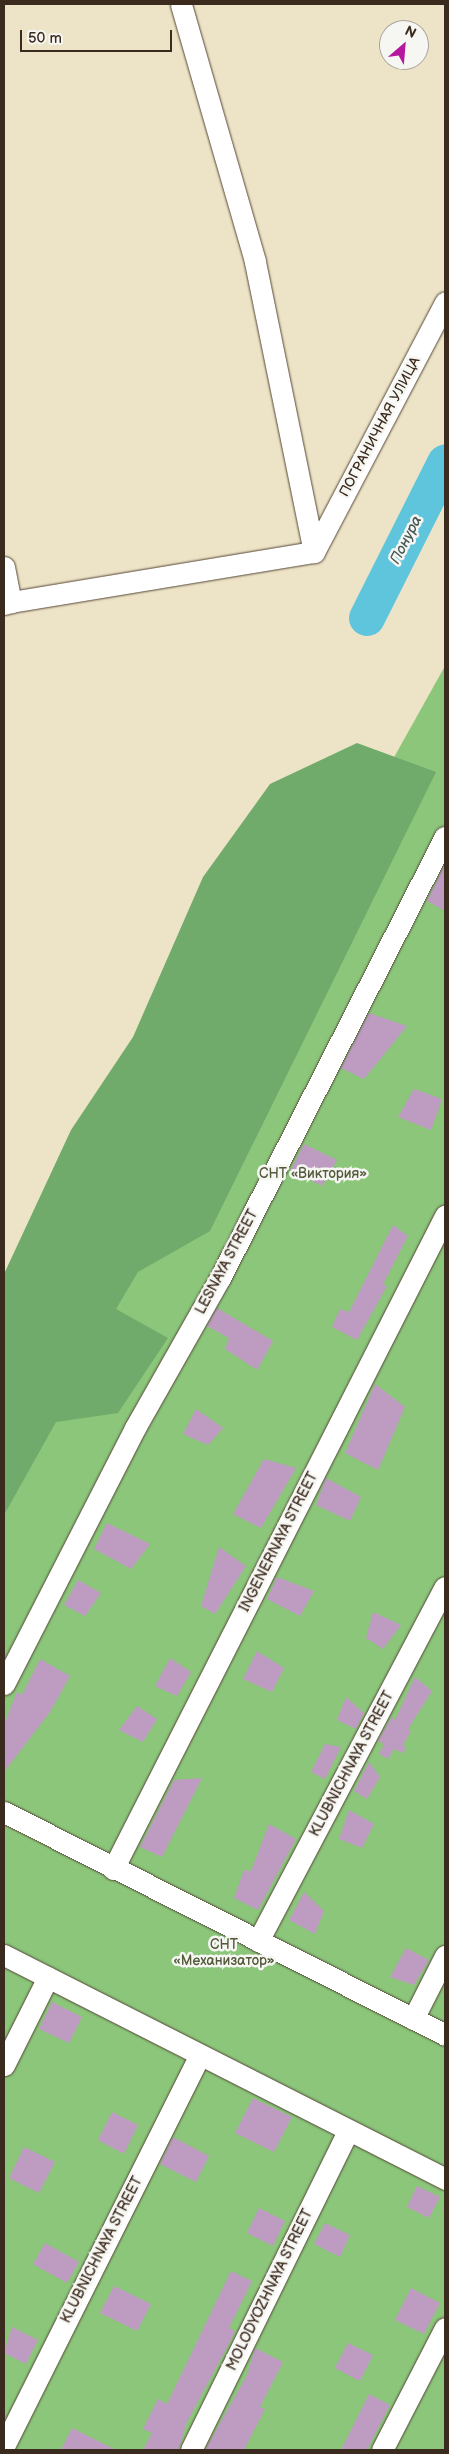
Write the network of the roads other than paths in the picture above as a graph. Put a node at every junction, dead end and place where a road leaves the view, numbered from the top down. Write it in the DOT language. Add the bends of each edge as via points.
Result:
graph roads {
  1 [pos="181,4"];
  2 [pos="445,302"];
  3 [pos="314,552"];
  4 [pos="4,567"];
  5 [pos="7,603"];
  6 [pos="445,837"];
  7 [pos="445,1216"];
  8 [pos="445,1588"];
  9 [pos="4,1684"];
  10 [pos="4,1812"];
  11 [pos="113,1869"];
  12 [pos="258,1941"];
  13 [pos="4,1955"];
  14 [pos="445,1956"];
  15 [pos="48,1977"];
  16 [pos="413,2019"];
  17 [pos="445,2035"];
  18 [pos="200,2055"];
  19 [pos="4,2066"];
  20 [pos="348,2131"];
  21 [pos="445,2179"];
  22 [pos="445,2328"];
  23 [pos="4,2446"];
  24 [pos="191,2450"];
  25 [pos="382,2450"];
  1 -- 3 [label="street" via="255,261"];
  2 -- 3 [label="street, ПОГРАНИЧНАЯ УЛИЦА"];
  3 -- 5 [label="street"];
  4 -- 5 [label="street"];
  6 -- 9 [label="street, LESNAYA STREET" via="220,1278 134,1428"];
  7 -- 11 [label="street, INGENERNAYA STREET"];
  8 -- 12 [label="street, KLUBNICHNAYA STREET"];
  10 -- 11 [label="street"];
  11 -- 12 [label="street"];
  12 -- 16 [label="street"];
  13 -- 15 [label="street"];
  14 -- 16 [label="street"];
  15 -- 18 [label="street"];
  15 -- 19 [label="street"];
  16 -- 17 [label="street"];
  18 -- 20 [label="street"];
  18 -- 23 [label="street, KLUBNICHNAYA STREET"];
  20 -- 21 [label="street"];
  20 -- 24 [label="street, MOLODYOZHNAYA STREET"];
  22 -- 25 [label="street"];
}
